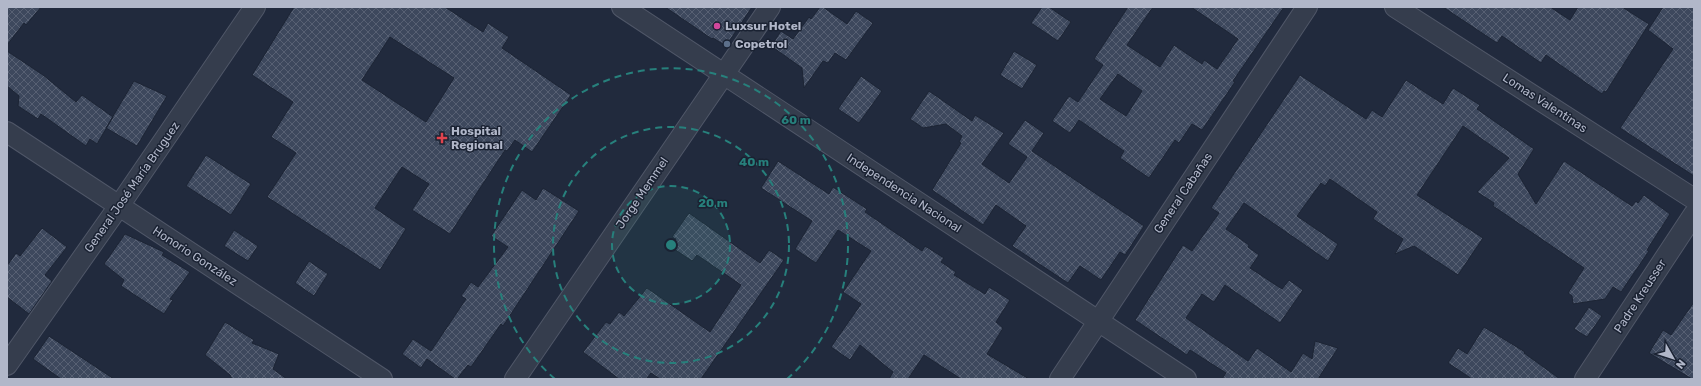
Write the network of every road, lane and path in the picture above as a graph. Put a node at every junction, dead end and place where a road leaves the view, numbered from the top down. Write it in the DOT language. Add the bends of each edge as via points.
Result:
graph roads {
  1 [pos="255,7"];
  2 [pos="622,7"];
  3 [pos="770,7"];
  4 [pos="1307,7"];
  5 [pos="1395,7"];
  6 [pos="723,74"];
  7 [pos="7,132"];
  8 [pos="1694,199"];
  9 [pos="119,206"];
  10 [pos="1694,214"];
  11 [pos="1098,321"];
  12 [pos="7,365"];
  13 [pos="382,379"];
  14 [pos="515,379"];
  15 [pos="1060,379"];
  16 [pos="1186,379"];
  17 [pos="1585,379"];
  1 -- 9 [label="street, General José María Bruguez"];
  2 -- 6 [label="street, Independencia Nacional"];
  3 -- 6 [label="street, Jorge Memmel"];
  4 -- 11 [label="street, General Cabañas"];
  5 -- 8 [label="street, Lomas Valentinas"];
  6 -- 11 [label="street, Independencia Nacional"];
  6 -- 14 [label="street, Jorge Memmel"];
  7 -- 9 [label="street, Honorio González"];
  9 -- 12 [label="street, General José María Bruguez"];
  9 -- 13 [label="street, Honorio González"];
  10 -- 17 [label="street, Padre Kreusser"];
  11 -- 15 [label="street, General Cabañas"];
  11 -- 16 [label="street, Independencia Nacional"];
}
